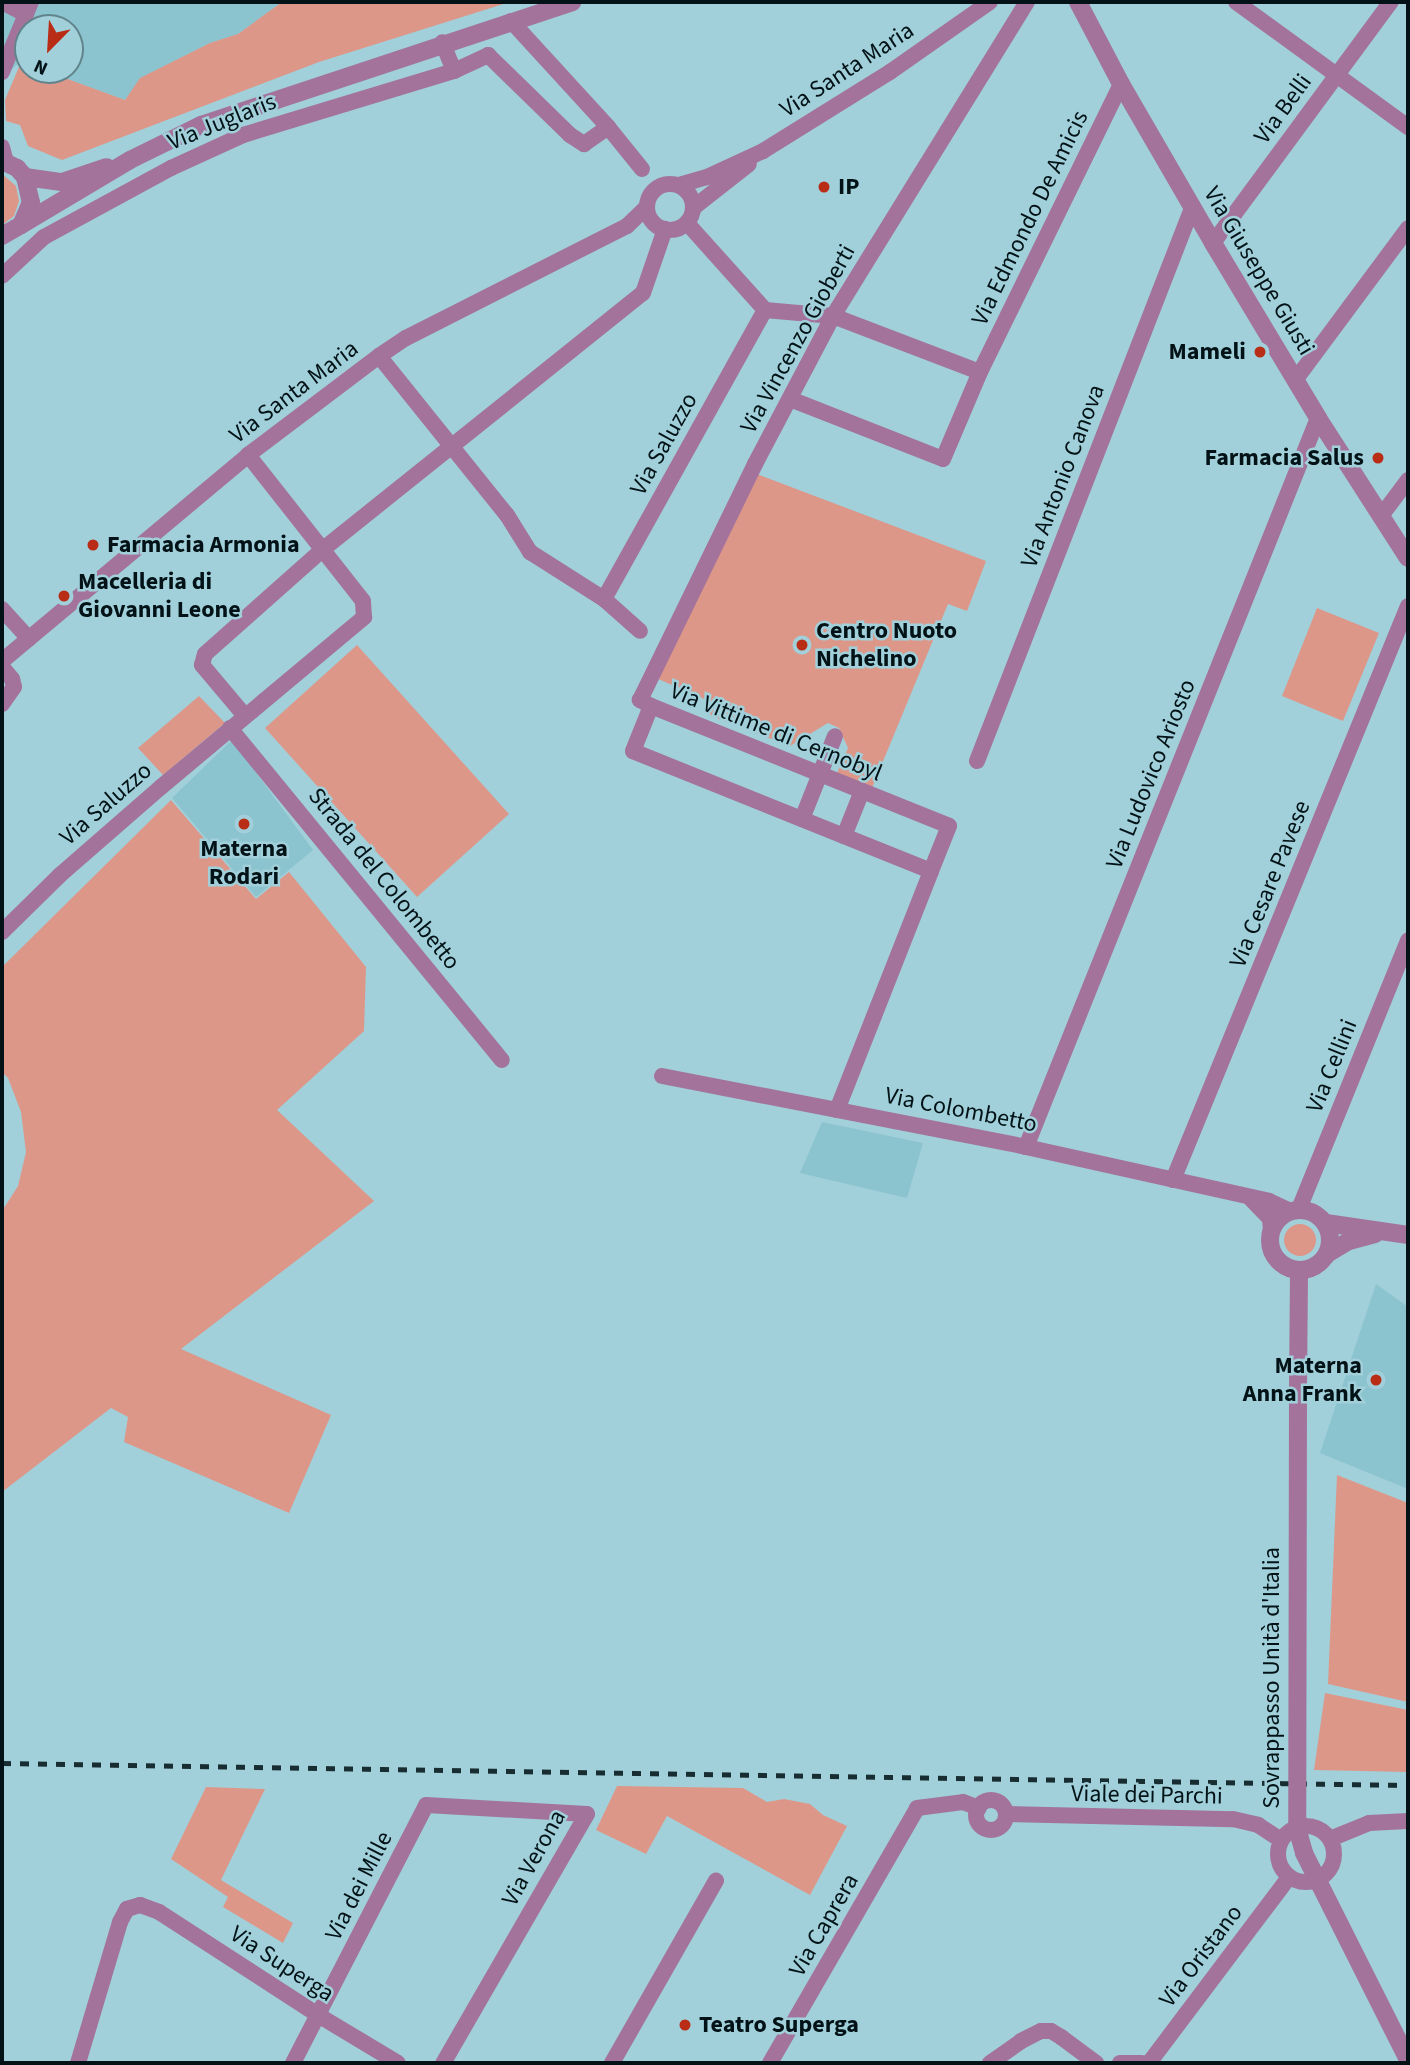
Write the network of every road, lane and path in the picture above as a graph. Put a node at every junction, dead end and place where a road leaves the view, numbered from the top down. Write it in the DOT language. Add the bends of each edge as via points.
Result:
graph roads {
  1 [pos="2,2"];
  2 [pos="572,2"];
  3 [pos="990,2"];
  4 [pos="1027,2"];
  5 [pos="1079,2"];
  6 [pos="1236,2"];
  7 [pos="1391,2"];
  8 [pos="29,8"];
  9 [pos="511,21"];
  10 [pos="442,42"];
  11 [pos="454,71"];
  12 [pos="2,72"];
  13 [pos="1335,76"];
  14 [pos="1121,85"];
  15 [pos="608,127"];
  16 [pos="1408,127"];
  17 [pos="763,152"];
  18 [pos="3,156"];
  19 [pos="130,160"];
  20 [pos="642,169"];
  21 [pos="25,177"];
  22 [pos="675,184"];
  23 [pos="648,201"];
  24 [pos="1192,208"];
  25 [pos="690,216"];
  26 [pos="21,225"];
  27 [pos="1408,228"];
  28 [pos="665,229"];
  29 [pos="3,237"];
  30 [pos="1213,243"];
  31 [pos="2,276"];
  32 [pos="765,310"];
  33 [pos="833,316"];
  34 [pos="379,356"];
  35 [pos="980,372"];
  36 [pos="1296,379"];
  37 [pos="790,399"];
  38 [pos="1318,418"];
  39 [pos="451,446"];
  40 [pos="248,455"];
  41 [pos="1408,480"];
  42 [pos="1381,516"];
  43 [pos="322,551"];
  44 [pos="1408,558"];
  45 [pos="604,599"];
  46 [pos="1408,606"];
  47 [pos="2,608"];
  48 [pos="640,631"];
  49 [pos="29,639"];
  50 [pos="2,664"];
  51 [pos="2,705"];
  52 [pos="651,706"];
  53 [pos="245,716"];
  54 [pos="230,728"];
  55 [pos="835,736"];
  56 [pos="977,761"];
  57 [pos="820,774"];
  58 [pos="862,791"];
  59 [pos="802,819"];
  60 [pos="844,836"];
  61 [pos="931,871"];
  62 [pos="2,932"];
  63 [pos="1408,940"];
  64 [pos="502,1060"];
  65 [pos="662,1076"];
  66 [pos="837,1110"];
  67 [pos="1026,1147"];
  68 [pos="1174,1180"];
  69 [pos="1250,1197"];
  70 [pos="1294,1210"];
  71 [pos="1326,1223"];
  72 [pos="1271,1230"];
  73 [pos="1404,1233"];
  74 [pos="1327,1254"];
  75 [pos="1298,1270"];
  76 [pos="426,1805"];
  77 [pos="917,1808"];
  78 [pos="1408,1821"];
  79 [pos="1330,1839"];
  80 [pos="1281,1840"];
  81 [pos="1289,1877"];
  82 [pos="716,1881"];
  83 [pos="318,2015"];
  84 [pos="1408,2060"];
  85 [pos="78,2063"];
  86 [pos="293,2063"];
  87 [pos="398,2063"];
  88 [pos="443,2063"];
  89 [pos="612,2063"];
  90 [pos="770,2063"];
  91 [pos="990,2063"];
  92 [pos="1096,2063"];
  93 [pos="1121,2063"];
  94 [pos="1142,2063"];
  95 [pos="1149,2063"];
  1 -- 8 [label="street"];
  2 -- 9 [label="street, Via Juglaris"];
  3 -- 17 [label="street, Via Santa Maria"];
  4 -- 33 [label="street, Via Vincenzo Gioberti"];
  5 -- 14 [label="street, Via Giuseppe Giusti"];
  6 -- 13 [label="street"];
  7 -- 13 [label="street, Via Belli"];
  8 -- 12 [label="street"];
  9 -- 10 [label="street, Via Juglaris"];
  9 -- 15 [label="street"];
  10 -- 11 [label="street"];
  10 -- 19 [label="street, Via Juglaris" via="201,125"];
  11 -- 15 [label="street, Via Juglaris" via="488,55 583,144"];
  11 -- 31 [label="street, Via Juglaris" via="243,135 44,237"];
  13 -- 16 [label="street"];
  13 -- 30 [label="street, Via Belli"];
  14 -- 24 [label="street, Via Giuseppe Giusti"];
  14 -- 35 [label="street, Via Edmondo De Amicis"];
  15 -- 20 [label="street"];
  17 -- 22 [label="street, Via Santa Maria" via="707,177"];
  17 -- 25 [label="street, Via Santa Maria"];
  18 -- 21 [label="street"];
  19 -- 21 [label="street, Via Juglaris" via="62,182"];
  19 -- 26 [label="street, Via Juglaris"];
  20 -- 22 [label="street"];
  20 -- 23 [label="street"];
  21 -- 26 [label="street" via="31,202"];
  22 -- 23 [label="street, Via Santa Maria" via="662,185"];
  22 -- 25 [label="street" via="690,195"];
  23 -- 28 [label="street" via="652,221"];
  23 -- 34 [label="street, Via Santa Maria" via="627,226"];
  24 -- 30 [label="street, Via Giuseppe Giusti"];
  24 -- 56 [label="street, Via Antonio Canova"];
  25 -- 28 [label="street, Via Santa Maria" via="680,228"];
  25 -- 32 [label="street"];
  26 -- 29 [label="street, Via Juglaris"];
  27 -- 36 [label="street"];
  28 -- 39 [label="street" via="643,293"];
  30 -- 36 [label="street, Via Giuseppe Giusti"];
  32 -- 33 [label="street"];
  32 -- 45 [label="street, Via Saluzzo"];
  33 -- 35 [label="street"];
  33 -- 37 [label="street, Via Vincenzo Gioberti"];
  34 -- 39 [label="street"];
  34 -- 40 [label="street, Via Santa Maria"];
  35 -- 37 [label="street, Via Edmondo De Amicis" via="943,459"];
  36 -- 38 [label="street, Via Giuseppe Giusti"];
  37 -- 52 [label="street, Via Vincenzo Gioberti" via="640,700"];
  38 -- 42 [label="street, Via Giuseppe Giusti"];
  38 -- 67 [label="street, Via Ludovico Ariosto"];
  39 -- 43 [label="street"];
  39 -- 45 [label="street" via="507,515 530,552"];
  40 -- 43 [label="street, Via Saluzzo"];
  40 -- 49 [label="street, Via Santa Maria"];
  41 -- 42 [label="street"];
  42 -- 44 [label="street, Via Giuseppe Giusti"];
  43 -- 53 [label="street" via="205,654 202,664"];
  43 -- 53 [label="street, Via Saluzzo" via="363,601 364,617"];
  45 -- 48 [label="street"];
  46 -- 68 [label="street, Via Cesare Pavese"];
  47 -- 49 [label="street"];
  49 -- 50 [label="street, Via Santa Maria"];
  50 -- 51 [label="street, Via Santa Maria" via="13,687"];
  52 -- 57 [label="street, Via Vittime di Cernobyl"];
  52 -- 59 [label="street, Via Vittime di Cernobyl" via="633,751"];
  53 -- 54 [label="street, Via Saluzzo"];
  54 -- 62 [label="street, Via Saluzzo" via="60,875"];
  54 -- 64 [label="street, Strada del Colombetto"];
  55 -- 57 [label="street"];
  57 -- 58 [label="street, Via Vittime di Cernobyl"];
  57 -- 59 [label="street"];
  58 -- 60 [label="street"];
  58 -- 61 [label="street, Via Vittime di Cernobyl" via="949,826"];
  59 -- 60 [label="street, Via Vittime di Cernobyl"];
  60 -- 61 [label="street, Via Vittime di Cernobyl"];
  61 -- 66 [label="street, Via Vittime di Cernobyl"];
  63 -- 70 [label="street, Via Cellini"];
  65 -- 66 [label="street, Via Colombetto"];
  66 -- 67 [label="street, Via Colombetto"];
  67 -- 68 [label="street, Via Colombetto"];
  68 -- 69 [label="street, Via Colombetto"];
  69 -- 70 [label="street, Via Colombetto"];
  69 -- 72 [label="street" via="1270,1219"];
  70 -- 71 [label="street, Via Colombetto" via="1314,1213"];
  70 -- 72 [label="street"];
  71 -- 73 [label="street, Via Colombetto"];
  71 -- 74 [label="street" via="1331,1241"];
  72 -- 75 [label="street" via="1271,1246 1278,1260"];
  73 -- 74 [label="street, Via Colombetto" via="1363,1236"];
  74 -- 75 [label="street, Via Colombetto" via="1312,1268"];
  75 -- 84 [label="street, Sovrappasso Unità d'Italia, bridge" via="1297,1828 1304,1853"];
  76 -- 83 [label="street, Via dei Mille"];
  76 -- 88 [label="street, Via Verona" via="587,1814"];
  77 -- 80 [label="street, Viale dei Parchi" via="963,1802 979,1808 996,1801 1006,1814 1233,1819 1258,1825"];
  77 -- 90 [label="street, Via Caprera"];
  78 -- 79 [label="street" via="1369,1822"];
  79 -- 80 [label="street" via="1320,1829 1305,1826 1291,1829"];
  79 -- 81 [label="street" via="1334,1853 1328,1872 1309,1882"];
  80 -- 81 [label="street" via="1277,1857"];
  81 -- 95 [label="street, Via Oristano"];
  82 -- 89 [label="street"];
  83 -- 85 [label="street, Via Superga" via="159,1912 140,1905 127,1909 120,1922"];
  83 -- 86 [label="street, Via dei Mille"];
  83 -- 87 [label="street, Via Superga"];
  91 -- 92 [label="street" via="1041,2031 1051,2031"];
  93 -- 94 [label="street"];
}
